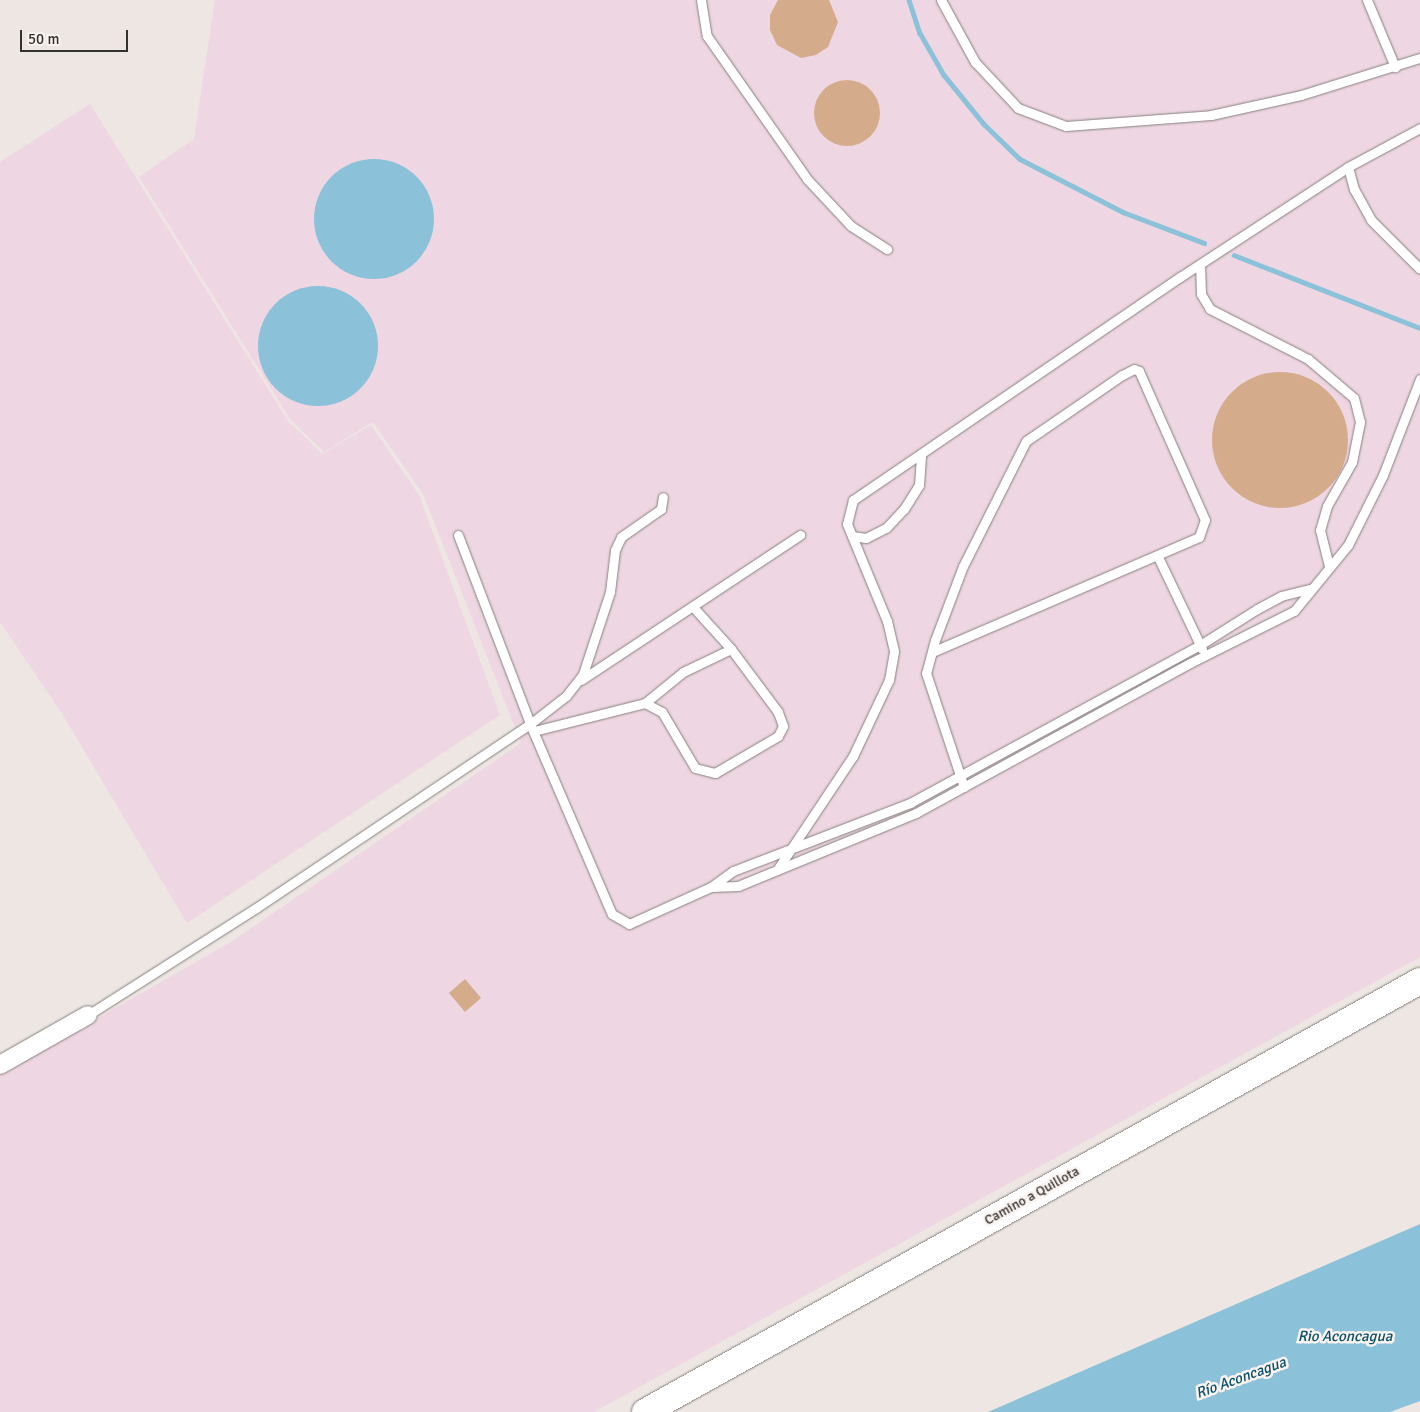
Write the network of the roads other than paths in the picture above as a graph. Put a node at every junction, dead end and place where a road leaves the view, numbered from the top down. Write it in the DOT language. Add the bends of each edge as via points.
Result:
graph roads {
  1 [pos="701,0"];
  2 [pos="941,0"];
  3 [pos="1368,0"];
  4 [pos="1420,58"];
  5 [pos="1395,67"];
  6 [pos="1420,128"];
  7 [pos="1348,167"];
  8 [pos="887,249"];
  9 [pos="1200,264"];
  10 [pos="1420,269"];
  11 [pos="1420,379"];
  12 [pos="922,454"];
  13 [pos="663,496"];
  14 [pos="458,535"];
  15 [pos="800,535"];
  16 [pos="852,536"];
  17 [pos="1158,557"];
  18 [pos="1329,568"];
  19 [pos="1312,588"];
  20 [pos="694,608"];
  21 [pos="1200,645"];
  22 [pos="731,649"];
  23 [pos="932,652"];
  24 [pos="1205,656"];
  25 [pos="577,682"];
  26 [pos="645,704"];
  27 [pos="532,727"];
  28 [pos="958,776"];
  29 [pos="964,787"];
  30 [pos="788,849"];
  31 [pos="777,870"];
  32 [pos="711,888"];
  33 [pos="1420,981"];
  34 [pos="88,1015"];
  35 [pos="0,1065"];
  36 [pos="645,1412"];
  1 -- 8 [label="lane" via="707,36 802,172 851,226"];
  2 -- 5 [label="lane" via="975,62 1018,108 1066,126 1211,115 1301,95"];
  3 -- 5 [label="lane"];
  4 -- 5 [label="lane"];
  6 -- 7 [label="lane"];
  7 -- 9 [label="lane"];
  7 -- 10 [label="lane" via="1354,189 1371,220"];
  9 -- 12 [label="lane"];
  9 -- 18 [label="lane" via="1202,294 1210,309 1308,359 1354,398 1360,422 1352,462 1327,506 1320,530"];
  11 -- 18 [label="lane" via="1383,475 1348,545"];
  12 -- 16 [label="lane" via="853,500 847,524"];
  12 -- 16 [label="lane" via="919,484 904,509 886,528 866,538"];
  13 -- 25 [label="lane" via="661,509 621,537 615,550 610,592 593,642 592,658"];
  14 -- 27 [label="lane"];
  15 -- 20 [label="lane"];
  16 -- 30 [label="lane" via="887,621 894,651 889,680 853,756"];
  17 -- 21 [label="lane"];
  17 -- 23 [label="lane"];
  17 -- 23 [label="lane" via="1200,537 1205,520 1144,375 1134,369 1026,441 963,566"];
  18 -- 19 [label="lane"];
  19 -- 21 [label="lane" via="1281,596"];
  19 -- 24 [label="lane" via="1294,611"];
  20 -- 22 [label="lane"];
  20 -- 25 [label="lane"];
  21 -- 24 [label="lane"];
  21 -- 28 [label="lane"];
  22 -- 26 [label="lane" via="684,672"];
  22 -- 26 [label="lane" via="778,712 783,726 778,736 715,773 695,768 662,712"];
  23 -- 28 [label="lane" via="926,673"];
  24 -- 29 [label="lane"];
  25 -- 27 [label="lane"];
  26 -- 27 [label="lane"];
  27 -- 32 [label="lane" via="612,914 629,924"];
  27 -- 34 [label="lane"];
  28 -- 29 [label="lane"];
  28 -- 30 [label="lane" via="910,803"];
  29 -- 31 [label="lane" via="890,825"];
  30 -- 31 [label="lane"];
  30 -- 32 [label="lane" via="733,871"];
  31 -- 32 [label="lane" via="738,886"];
  33 -- 36 [label="main road, Camino a Quillota"];
  34 -- 35 [label="street"];
}
